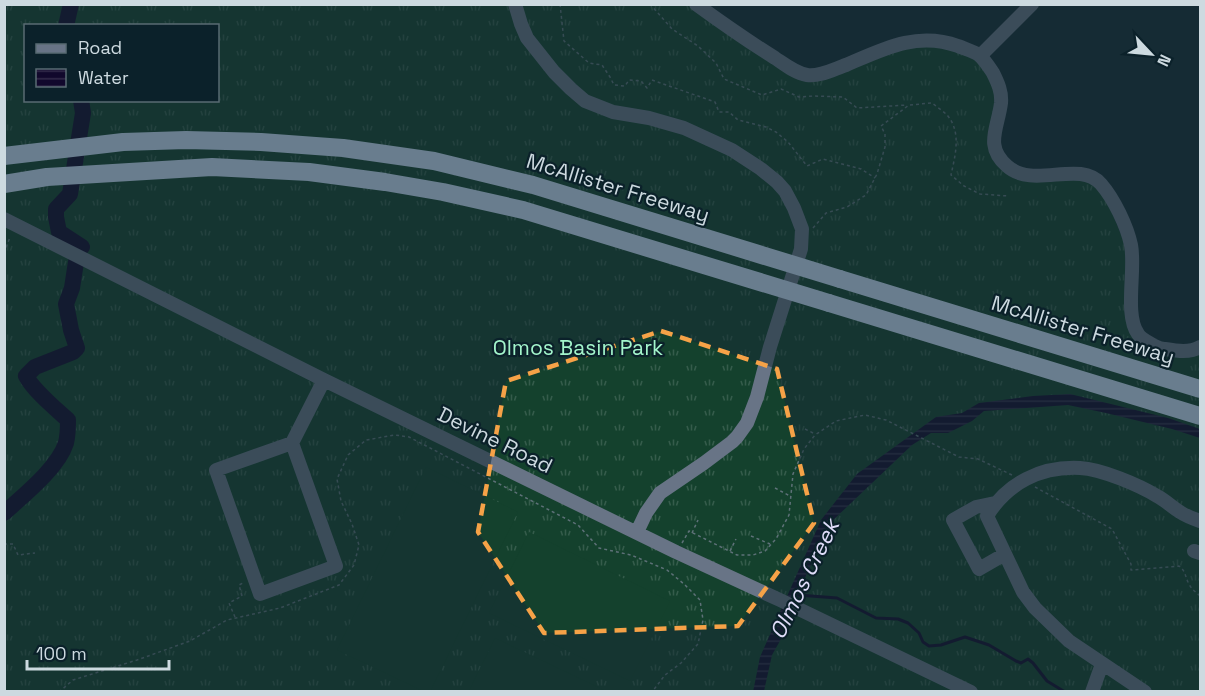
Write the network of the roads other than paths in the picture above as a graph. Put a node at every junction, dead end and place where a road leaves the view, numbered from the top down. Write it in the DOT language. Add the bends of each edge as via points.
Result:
graph roads {
  1 [pos="515,4"];
  2 [pos="696,4"];
  3 [pos="1032,4"];
  4 [pos="980,56"];
  5 [pos="4,156"];
  6 [pos="4,184"];
  7 [pos="10,222"];
  8 [pos="1200,346"];
  9 [pos="324,380"];
  10 [pos="1200,389"];
  11 [pos="1200,416"];
  12 [pos="292,443"];
  13 [pos="995,503"];
  14 [pos="1200,521"];
  15 [pos="637,532"];
  16 [pos="1005,554"];
  17 [pos="1102,664"];
  18 [pos="971,692"];
  19 [pos="1092,692"];
  20 [pos="1145,692"];
  1 -- 15 [label="street" via="527,38 554,72 585,100 613,112 684,128 732,150 785,191 802,229 801,249 747,423 732,442 660,494"];
  2 -- 4 [label="street" via="795,71 808,75 829,72 913,40 944,42"];
  3 -- 4 [label="street"];
  4 -- 8 [label="street" via="999,86 1001,102 994,132 997,157 1023,175 1067,173 1085,175 1100,183 1124,224 1131,246 1132,318 1138,334 1161,349 1183,351"];
  5 -- 10 [label="highway, McAllister Freeway, bridge" via="123,142 186,140 343,148 434,161 533,185"];
  6 -- 11 [label="highway, bridge" via="47,177 212,167 309,172 443,192 523,210"];
  7 -- 9 [label="street, Devine Road"];
  9 -- 12 [label="street"];
  9 -- 15 [label="street, Devine Road"];
  12 -- 12 [label="street" via="216,470 260,594 336,566"];
  13 -- 14 [label="street" via="1032,476 1082,468 1143,489"];
  13 -- 16 [label="street" via="987,516"];
  13 -- 16 [label="street" via="976,507 953,520 979,568"];
  15 -- 18 [label="street, Devine Road"];
  16 -- 17 [label="street" via="1035,608 1069,641"];
  17 -- 19 [label="street"];
  17 -- 20 [label="street"];
}
